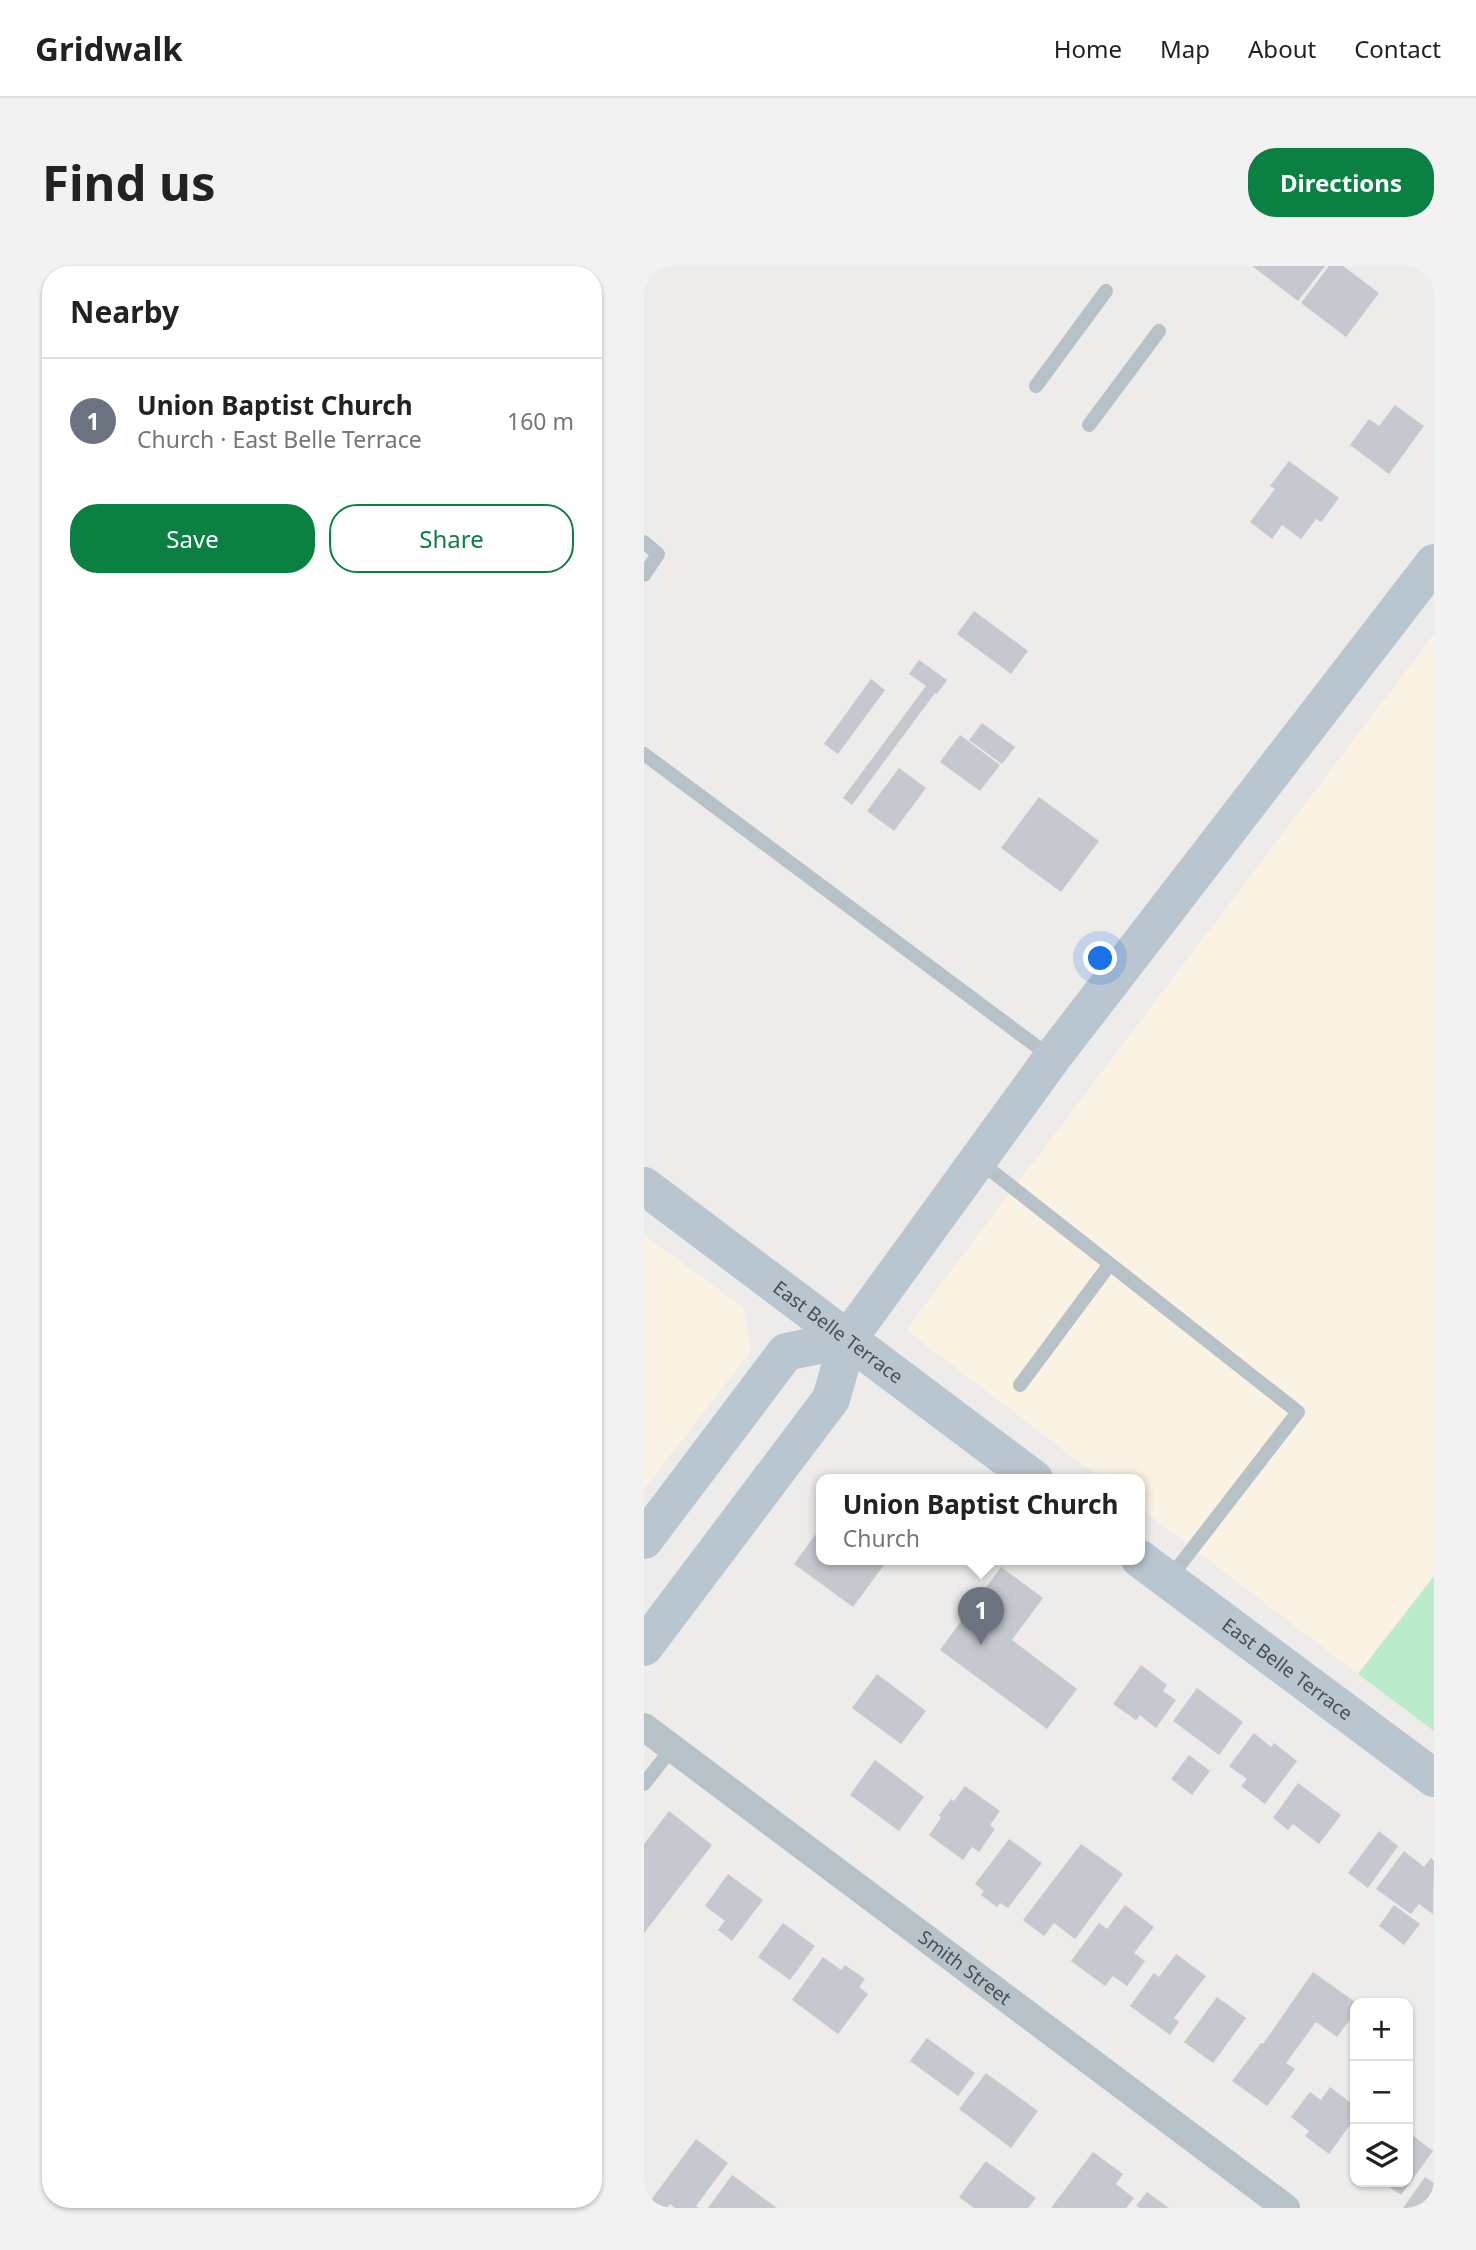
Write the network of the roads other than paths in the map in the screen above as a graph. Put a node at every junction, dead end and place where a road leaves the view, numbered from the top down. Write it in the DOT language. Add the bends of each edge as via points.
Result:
graph roads {
  1 [pos="1106,291"];
  2 [pos="1159,331"];
  3 [pos="1036,386"];
  4 [pos="1089,425"];
  5 [pos="644,542"];
  6 [pos="1434,563"];
  7 [pos="644,575"];
  8 [pos="644,754"];
  9 [pos="1052,1058"];
  10 [pos="978,1160"];
  11 [pos="644,1186"];
  12 [pos="1110,1265"];
  13 [pos="848,1339"];
  14 [pos="1020,1385"];
  15 [pos="1027,1474"];
  16 [pos="644,1540"];
  17 [pos="1154,1569"];
  18 [pos="644,1647"];
  19 [pos="644,1727"];
  20 [pos="672,1748"];
  21 [pos="1434,1778"];
  22 [pos="644,1784"];
  23 [pos="1286,2208"];
  1 -- 3 [label="lane"];
  2 -- 4 [label="lane"];
  5 -- 7 [label="lane" via="659,554"];
  6 -- 9 [label="street"];
  8 -- 9 [label="lane"];
  9 -- 10 [label="street"];
  10 -- 12 [label="lane"];
  10 -- 13 [label="street"];
  11 -- 13 [label="street, East Belle Terrace"];
  12 -- 14 [label="lane"];
  12 -- 17 [label="lane" via="1298,1412"];
  13 -- 15 [label="street, East Belle Terrace"];
  13 -- 16 [label="street" via="786,1352"];
  13 -- 18 [label="street" via="831,1399"];
  17 -- 21 [label="street, East Belle Terrace"];
  19 -- 20 [label="street, Smith Street"];
  20 -- 22 [label="lane"];
  20 -- 23 [label="street, Smith Street"];
}
